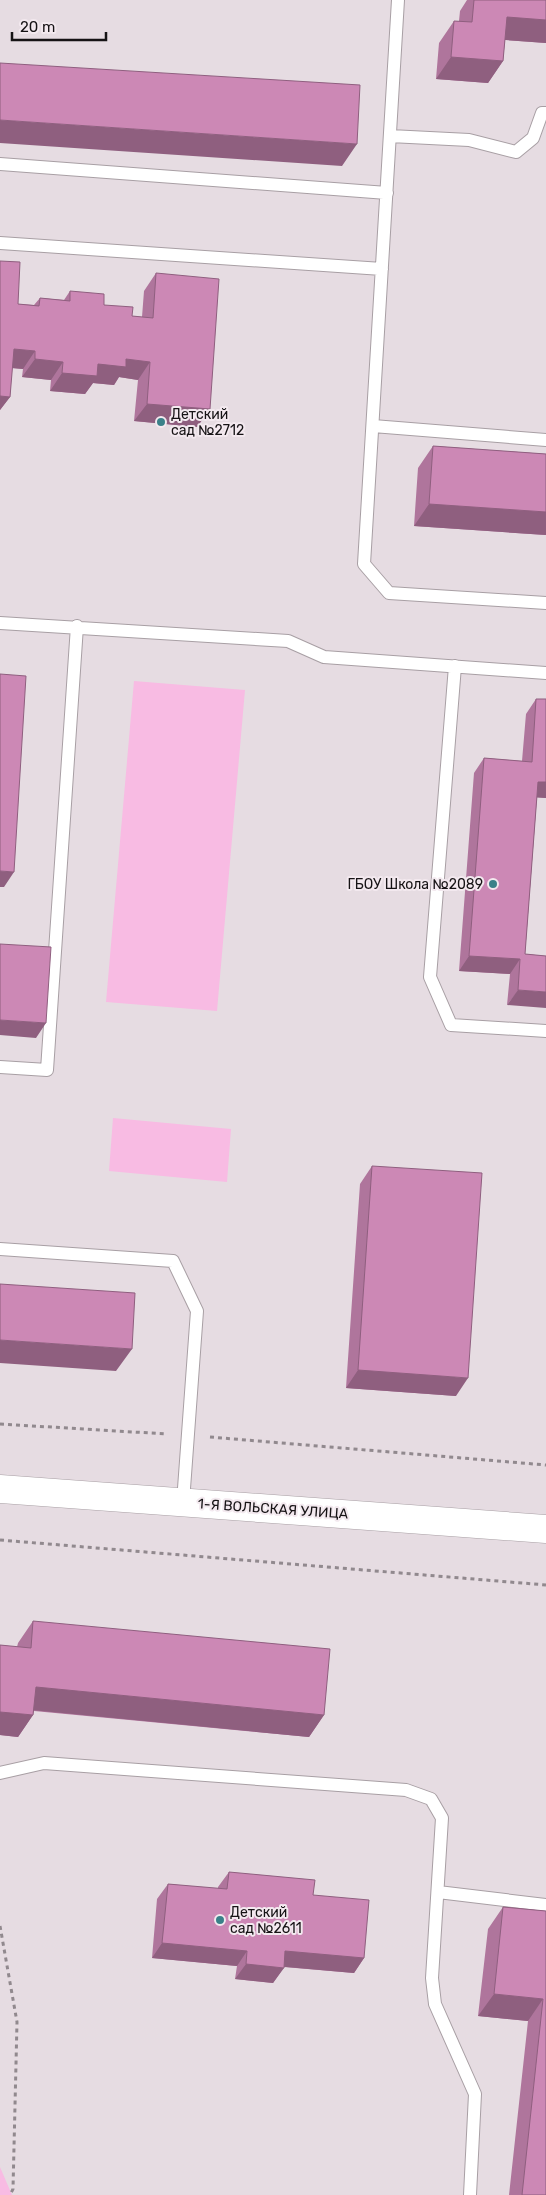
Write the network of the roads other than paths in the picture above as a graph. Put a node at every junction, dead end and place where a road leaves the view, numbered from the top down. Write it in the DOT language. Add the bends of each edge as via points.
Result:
graph roads {
  1 [pos="398,0"];
  2 [pos="546,113"];
  3 [pos="390,136"];
  4 [pos="0,164"];
  5 [pos="387,193"];
  6 [pos="0,243"];
  7 [pos="382,269"];
  8 [pos="373,426"];
  9 [pos="546,440"];
  10 [pos="546,603"];
  11 [pos="0,623"];
  12 [pos="77,626"];
  13 [pos="454,666"];
  14 [pos="546,673"];
  15 [pos="546,1031"];
  16 [pos="0,1067"];
  17 [pos="0,1249"];
  18 [pos="0,1489"];
  19 [pos="183,1502"];
  20 [pos="546,1529"];
  21 [pos="0,1773"];
  22 [pos="438,1892"];
  23 [pos="546,1905"];
  24 [pos="470,2195"];
  1 -- 3 [label="lane"];
  2 -- 3 [label="lane" via="542,113 534,138 516,152 469,140"];
  3 -- 5 [label="lane"];
  4 -- 5 [label="lane"];
  5 -- 7 [label="lane"];
  6 -- 7 [label="lane"];
  7 -- 8 [label="lane"];
  8 -- 9 [label="lane"];
  8 -- 10 [label="lane" via="364,564 389,593"];
  11 -- 12 [label="lane"];
  12 -- 13 [label="lane" via="288,641 324,657"];
  12 -- 16 [label="lane" via="47,1070"];
  13 -- 14 [label="lane"];
  13 -- 15 [label="lane" via="430,977 451,1025"];
  17 -- 19 [label="lane" via="173,1261 197,1311"];
  18 -- 19 [label="street, 1-Я ВОЛЬСКАЯ УЛИЦА"];
  19 -- 20 [label="street, 1-Я ВОЛЬСКАЯ УЛИЦА"];
  21 -- 22 [label="lane" via="44,1763 406,1790 431,1799 442,1818"];
  22 -- 23 [label="lane"];
  22 -- 24 [label="lane" via="432,1978 435,2004 475,2094"];
}
